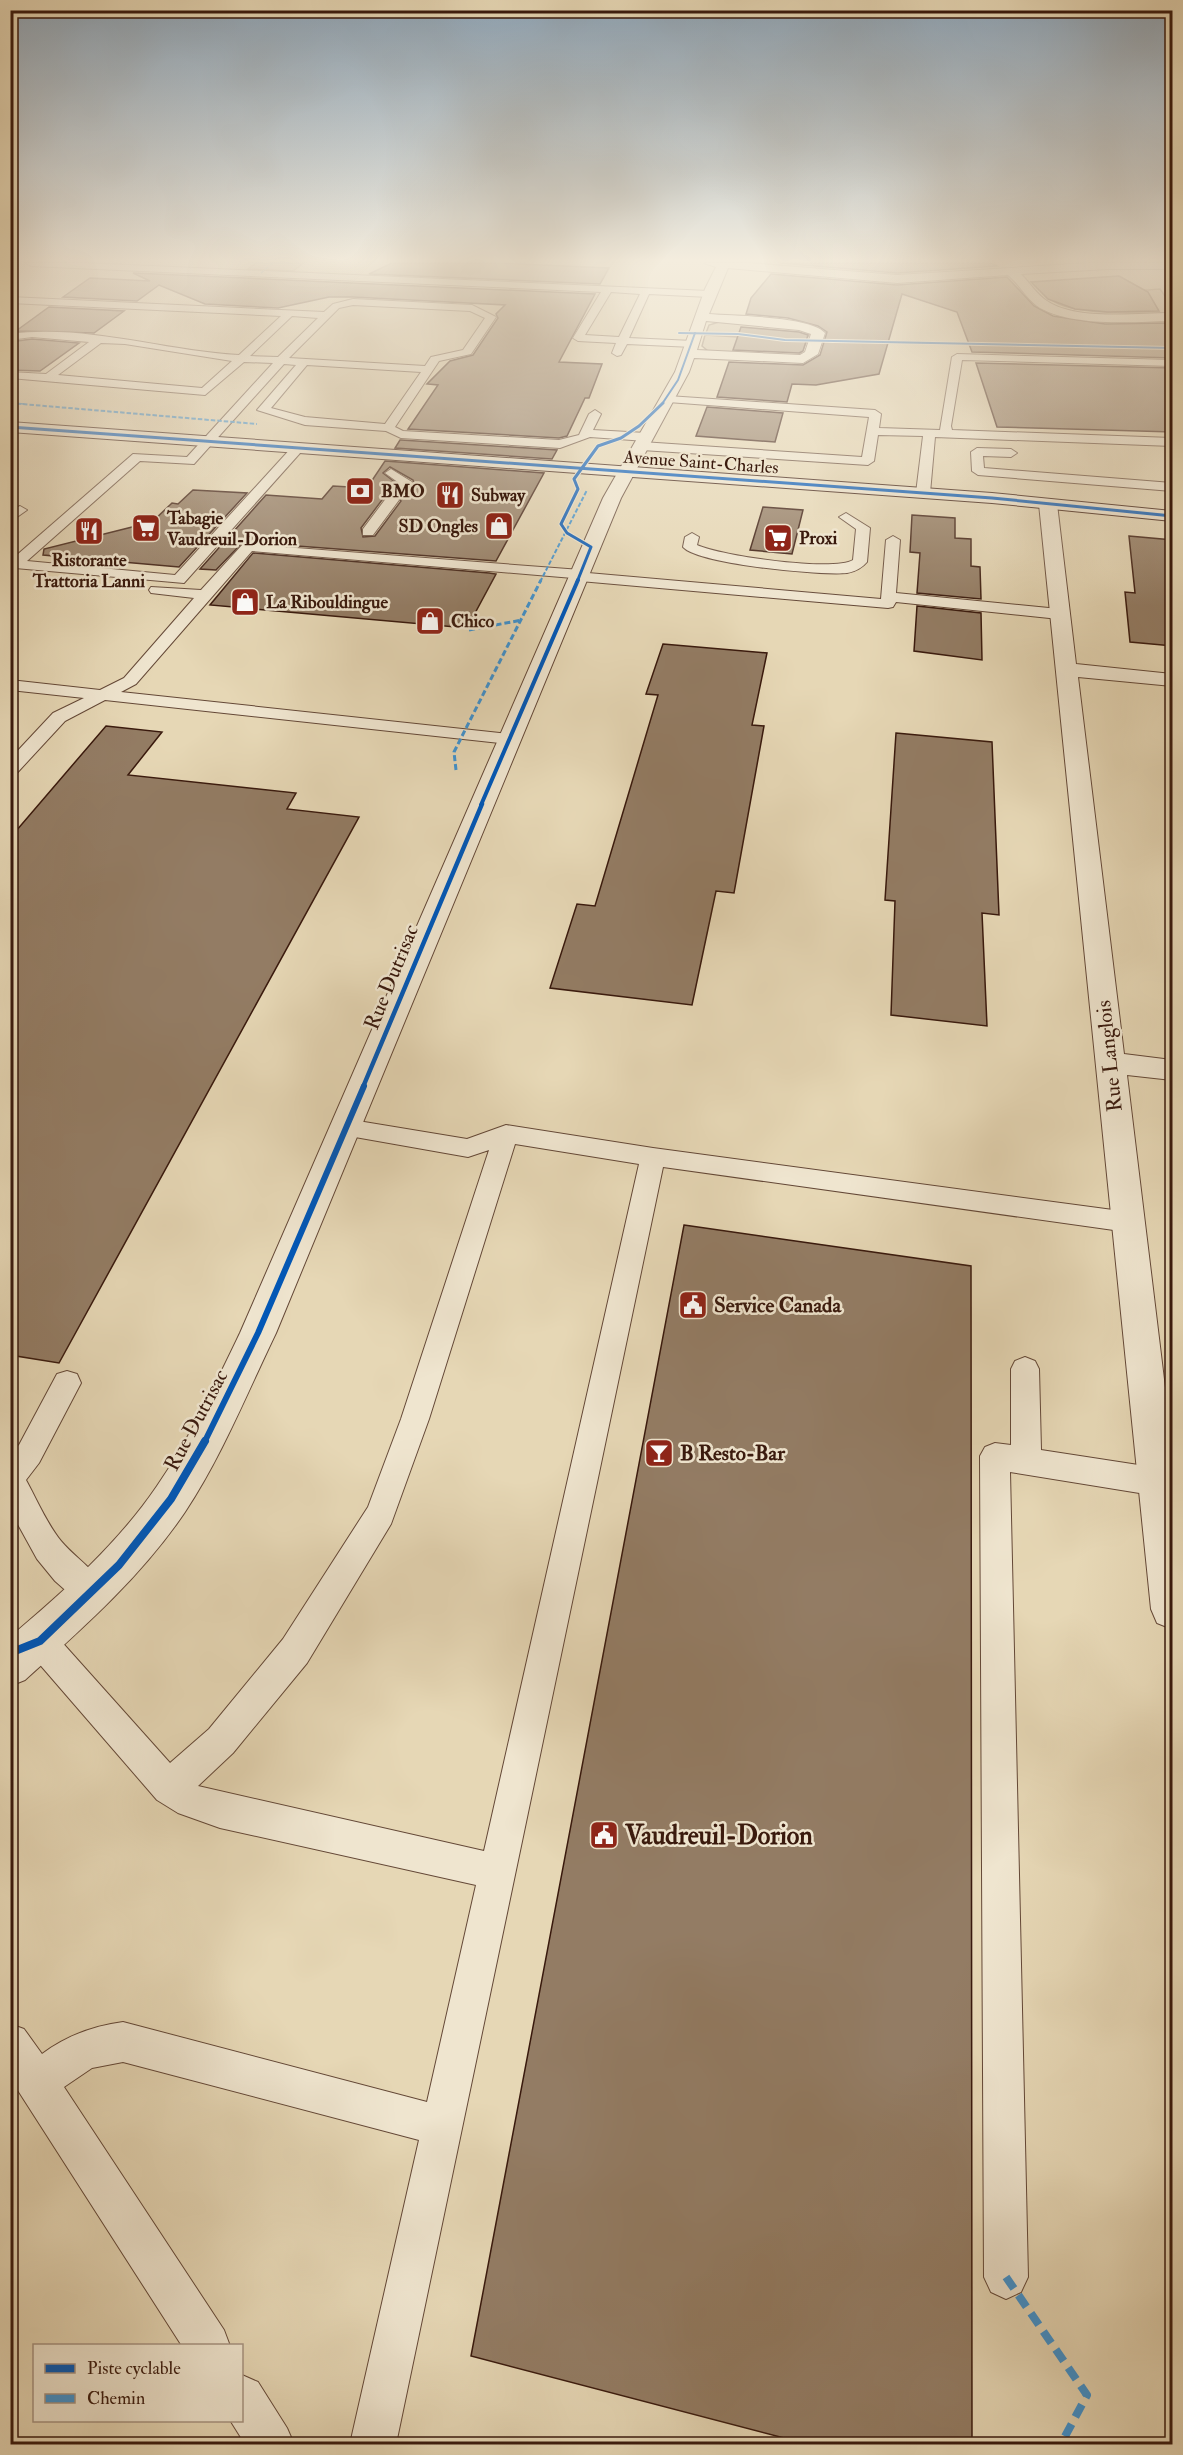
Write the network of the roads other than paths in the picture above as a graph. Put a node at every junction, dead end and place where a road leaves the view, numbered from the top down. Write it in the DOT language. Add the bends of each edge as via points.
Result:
graph roads {
  1 [pos="54,378"];
  2 [pos="220,378"];
  3 [pos="267,378"];
  4 [pos="291,378"];
  5 [pos="422,378"];
  6 [pos="678,378"];
  7 [pos="953,378"];
  8 [pos="668,399"];
  9 [pos="10,414"];
  10 [pos="594,414"];
  11 [pos="10,427"];
  12 [pos="388,428"];
  13 [pos="873,431"];
  14 [pos="586,433"];
  15 [pos="929,434"];
  16 [pos="947,434"];
  17 [pos="213,436"];
  18 [pos="1027,437"];
  19 [pos="644,441"];
  20 [pos="1173,442"];
  21 [pos="352,447"];
  22 [pos="297,450"];
  23 [pos="809,457"];
  24 [pos="627,471"];
  25 [pos="391,473"];
  26 [pos="802,485"];
  27 [pos="1173,487"];
  28 [pos="923,493"];
  29 [pos="1048,504"];
  30 [pos="1173,516"];
  31 [pos="846,517"];
  32 [pos="368,532"];
  33 [pos="692,537"];
  34 [pos="893,540"];
  35 [pos="725,555"];
  36 [pos="758,555"];
  37 [pos="815,561"];
  38 [pos="858,565"];
  39 [pos="581,575"];
  40 [pos="10,577"];
  41 [pos="205,595"];
  42 [pos="889,597"];
  43 [pos="1059,614"];
  44 [pos="1065,669"];
  45 [pos="1173,680"];
  46 [pos="10,685"];
  47 [pos="103,695"];
  48 [pos="509,739"];
  49 [pos="10,770"];
  50 [pos="1110,1063"];
  51 [pos="1173,1070"];
  52 [pos="346,1128"];
  53 [pos="506,1134"];
  54 [pos="653,1157"];
  55 [pos="1128,1222"];
  56 [pos="1025,1369"];
  57 [pos="67,1383"];
  58 [pos="1026,1461"];
  59 [pos="10,1479"];
  60 [pos="1165,1484"];
  61 [pos="92,1593"];
  62 [pos="1173,1609"];
  63 [pos="25,1653"];
  64 [pos="169,1788"];
  65 [pos="498,1872"];
  66 [pos="10,2043"];
  67 [pos="38,2083"];
  68 [pos="443,2126"];
  69 [pos="1006,2277"];
  70 [pos="207,2344"];
  71 [pos="243,2400"];
  72 [pos="272,2445"];
  73 [pos="373,2445"];
  1 -- 2 [label="lane" via="205,392"];
  3 -- 17 [label="lane"];
  4 -- 12 [label="lane" via="263,410 305,421"];
  5 -- 12 [label="lane"];
  6 -- 8 [label="street, Rue Dutrisac"];
  7 -- 16 [label="lane"];
  8 -- 13 [label="lane" via="875,414"];
  8 -- 19 [label="street, Rue Dutrisac"];
  9 -- 17 [label="street, Avenue Saint-Charles"];
  10 -- 14 [label="lane"];
  11 -- 17 [label="street, Avenue Saint-Charles"];
  12 -- 14 [label="lane" via="401,434 549,444 576,441"];
  13 -- 15 [label="lane"];
  13 -- 23 [label="lane" via="868,461"];
  14 -- 19 [label="lane"];
  15 -- 16 [label="lane"];
  15 -- 28 [label="lane"];
  16 -- 18 [label="lane"];
  17 -- 21 [label="street, Avenue Saint-Charles"];
  17 -- 22 [label="street, Avenue Saint-Charles"];
  17 -- 22 [label="lane" via="190,460 137,457 15,564 179,580"];
  18 -- 20 [label="lane"];
  18 -- 27 [label="lane" via="1027,454 977,452 978,471"];
  19 -- 23 [label="lane"];
  19 -- 24 [label="street, Rue Dutrisac"];
  21 -- 22 [label="street, Avenue Saint-Charles"];
  21 -- 24 [label="street, Avenue Saint-Charles"];
  23 -- 26 [label="lane"];
  24 -- 26 [label="street, Avenue Saint-Charles"];
  24 -- 39 [label="street, Rue Dutrisac"];
  25 -- 32 [label="lane" via="406,482"];
  26 -- 28 [label="street, Avenue Saint-Charles"];
  28 -- 29 [label="street, Avenue Saint-Charles"];
  29 -- 30 [label="street, Avenue Saint-Charles"];
  29 -- 43 [label="street, Rue Langlois"];
  31 -- 38 [label="lane" via="863,528"];
  33 -- 35 [label="lane" via="690,547 694,551"];
  34 -- 42 [label="lane"];
  35 -- 36 [label="lane"];
  35 -- 38 [label="lane" via="762,563 841,569"];
  37 -- 38 [label="lane"];
  39 -- 41 [label="lane" via="248,547"];
  39 -- 42 [label="lane" via="888,604"];
  39 -- 48 [label="street, Rue Dutrisac"];
  40 -- 41 [label="lane"];
  41 -- 47 [label="lane" via="130,681"];
  42 -- 43 [label="lane"];
  43 -- 44 [label="street, Rue Langlois"];
  44 -- 45 [label="street"];
  44 -- 50 [label="street, Rue Langlois"];
  46 -- 47 [label="lane"];
  47 -- 48 [label="lane"];
  47 -- 49 [label="lane" via="59,717"];
  48 -- 52 [label="street, Rue Dutrisac"];
  50 -- 51 [label="street"];
  50 -- 55 [label="street, Rue Langlois"];
  52 -- 53 [label="lane" via="468,1148"];
  52 -- 61 [label="street, Rue Dutrisac" via="244,1364 192,1466 145,1532"];
  53 -- 54 [label="lane"];
  53 -- 64 [label="lane" via="415,1419 380,1514 295,1651 221,1741"];
  54 -- 55 [label="lane"];
  54 -- 65 [label="lane"];
  55 -- 60 [label="street, Rue Langlois"];
  56 -- 58 [label="lane"];
  57 -- 59 [label="lane"];
  58 -- 60 [label="lane"];
  58 -- 69 [label="lane" via="995,1456"];
  59 -- 61 [label="lane" via="48,1549"];
  60 -- 62 [label="street, Rue Langlois"];
  61 -- 63 [label="street, Rue Dutrisac"];
  63 -- 64 [label="lane"];
  64 -- 65 [label="lane" via="190,1801 220,1810"];
  65 -- 68 [label="lane"];
  66 -- 67 [label="lane"];
  67 -- 68 [label="lane" via="69,2057 98,2044 123,2042"];
  67 -- 70 [label="lane"];
  68 -- 73 [label="lane"];
  71 -- 72 [label="lane"];
}
